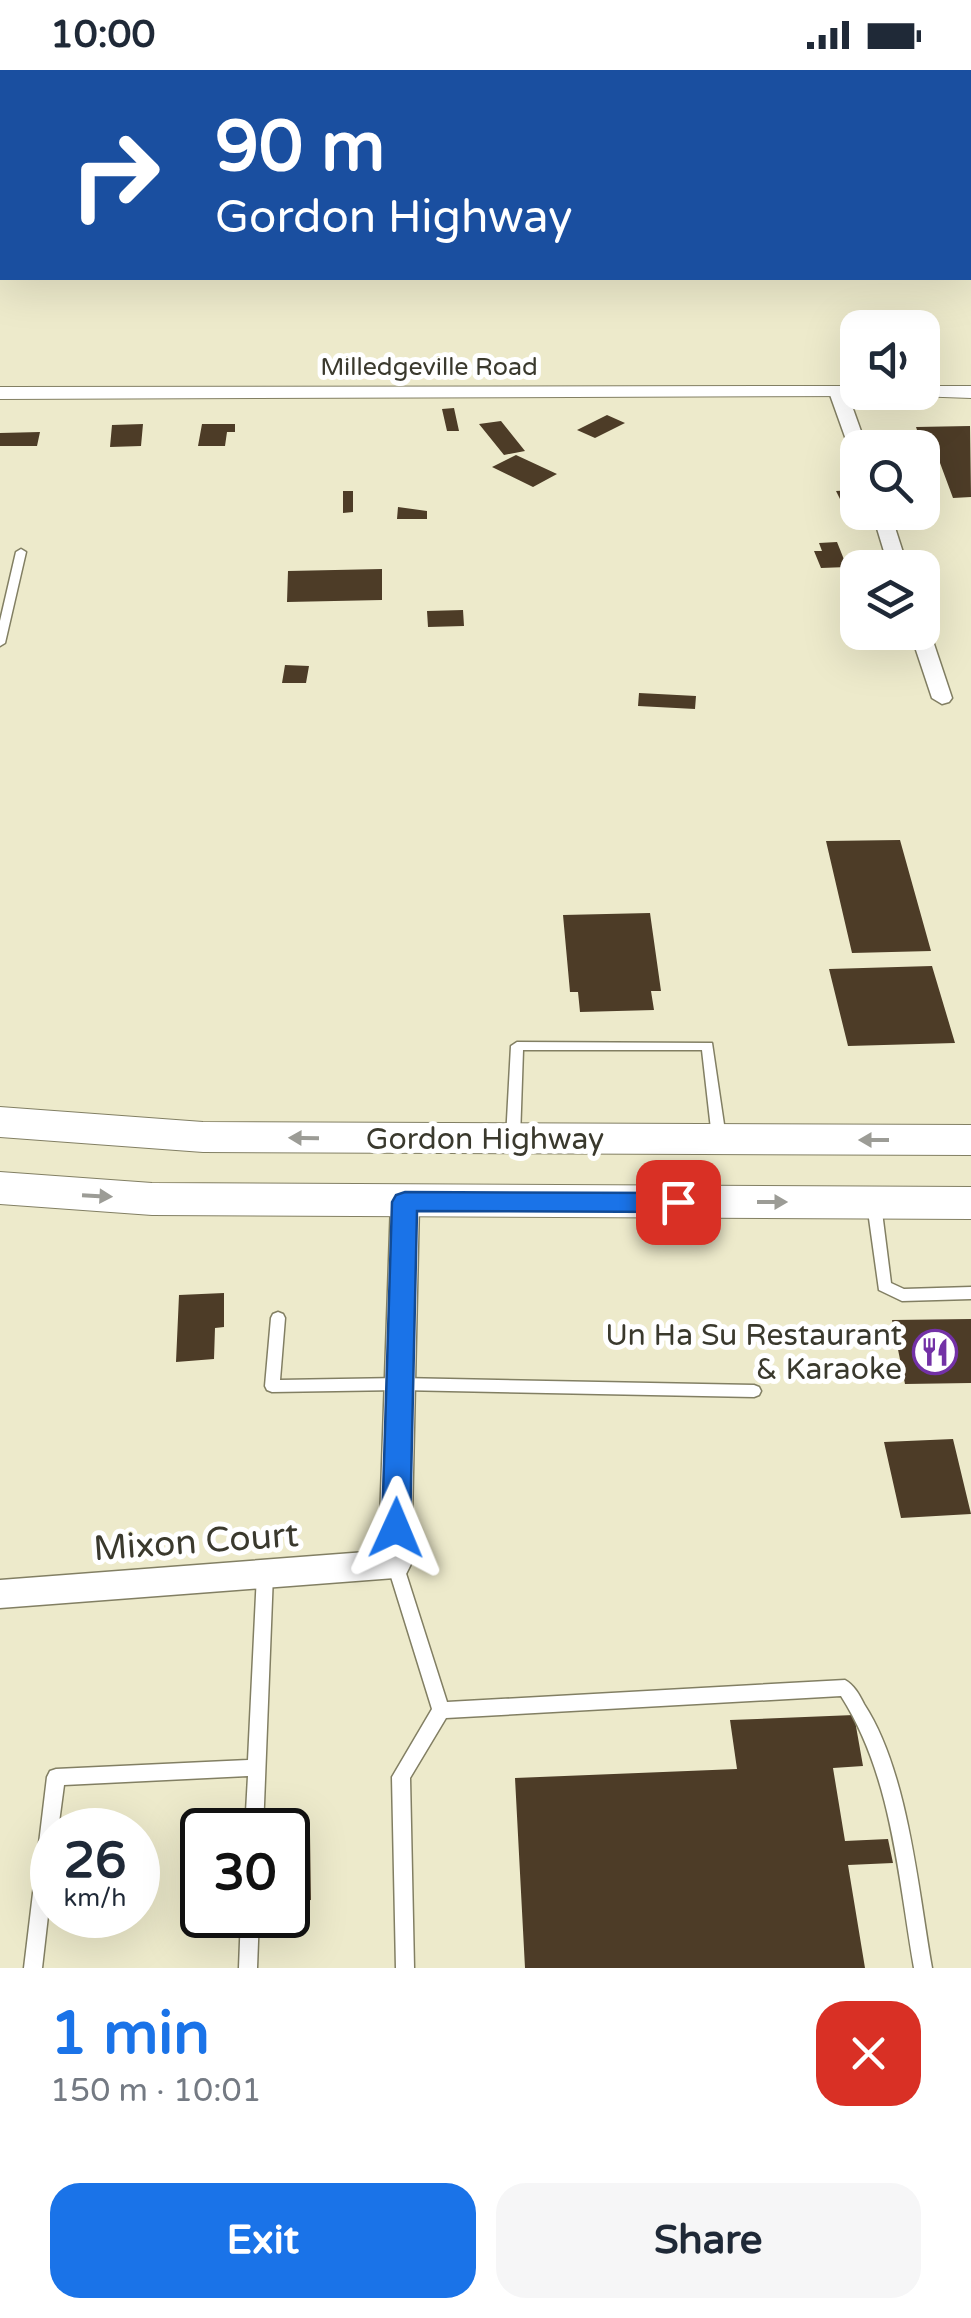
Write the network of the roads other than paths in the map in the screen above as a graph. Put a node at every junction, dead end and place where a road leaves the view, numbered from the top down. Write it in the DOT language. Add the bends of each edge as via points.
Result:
graph roads {
  1 [pos="840,392"];
  2 [pos="940,392"];
  3 [pos="971,392"];
  4 [pos="0,393"];
  5 [pos="21,552"];
  6 [pos="0,643"];
  7 [pos="926,650"];
  8 [pos="942,698"];
  9 [pos="0,1122"];
  10 [pos="514,1140"];
  11 [pos="719,1140"];
  12 [pos="971,1140"];
  13 [pos="0,1188"];
  14 [pos="405,1202"];
  15 [pos="874,1203"];
  16 [pos="971,1203"];
  17 [pos="971,1294"];
  18 [pos="278,1318"];
  19 [pos="400,1384"];
  20 [pos="754,1390"];
  21 [pos="395,1564"];
  22 [pos="265,1574"];
  23 [pos="0,1594"];
  24 [pos="441,1710"];
  25 [pos="256,1768"];
  26 [pos="255,1808"];
  27 [pos="249,1938"];
  28 [pos="33,1968"];
  29 [pos="248,1968"];
  30 [pos="405,1968"];
  31 [pos="924,1968"];
  1 -- 4 [label="street, Milledgeville Road"];
  2 -- 3 [label="street"];
  5 -- 6 [label="lane"];
  7 -- 8 [label="street"];
  10 -- 9 [label="highway, Gordon Highway, one-way" via="202,1137"];
  10 -- 11 [label="highway, Gordon Highway"];
  10 -- 11 [label="lane" via="517,1046 708,1046"];
  12 -- 11 [label="highway, Gordon Highway, one-way"];
  13 -- 14 [label="highway, Gordon Highway, one-way"];
  14 -- 15 [label="highway, Gordon Highway, one-way"];
  14 -- 19 [label="street"];
  15 -- 16 [label="highway, Gordon Highway"];
  15 -- 17 [label="lane" via="884,1286 902,1295"];
  18 -- 19 [label="lane" via="272,1386"];
  19 -- 20 [label="lane"];
  19 -- 21 [label="street"];
  21 -- 22 [label="street, Mixon Court"];
  21 -- 24 [label="lane"];
  22 -- 23 [label="street, Mixon Court"];
  22 -- 25 [label="lane"];
  24 -- 30 [label="lane" via="401,1777"];
  24 -- 31 [label="lane" via="845,1688 866,1714 882,1753"];
  25 -- 26 [label="lane"];
  25 -- 28 [label="lane" via="56,1777"];
  27 -- 29 [label="lane"];
}
